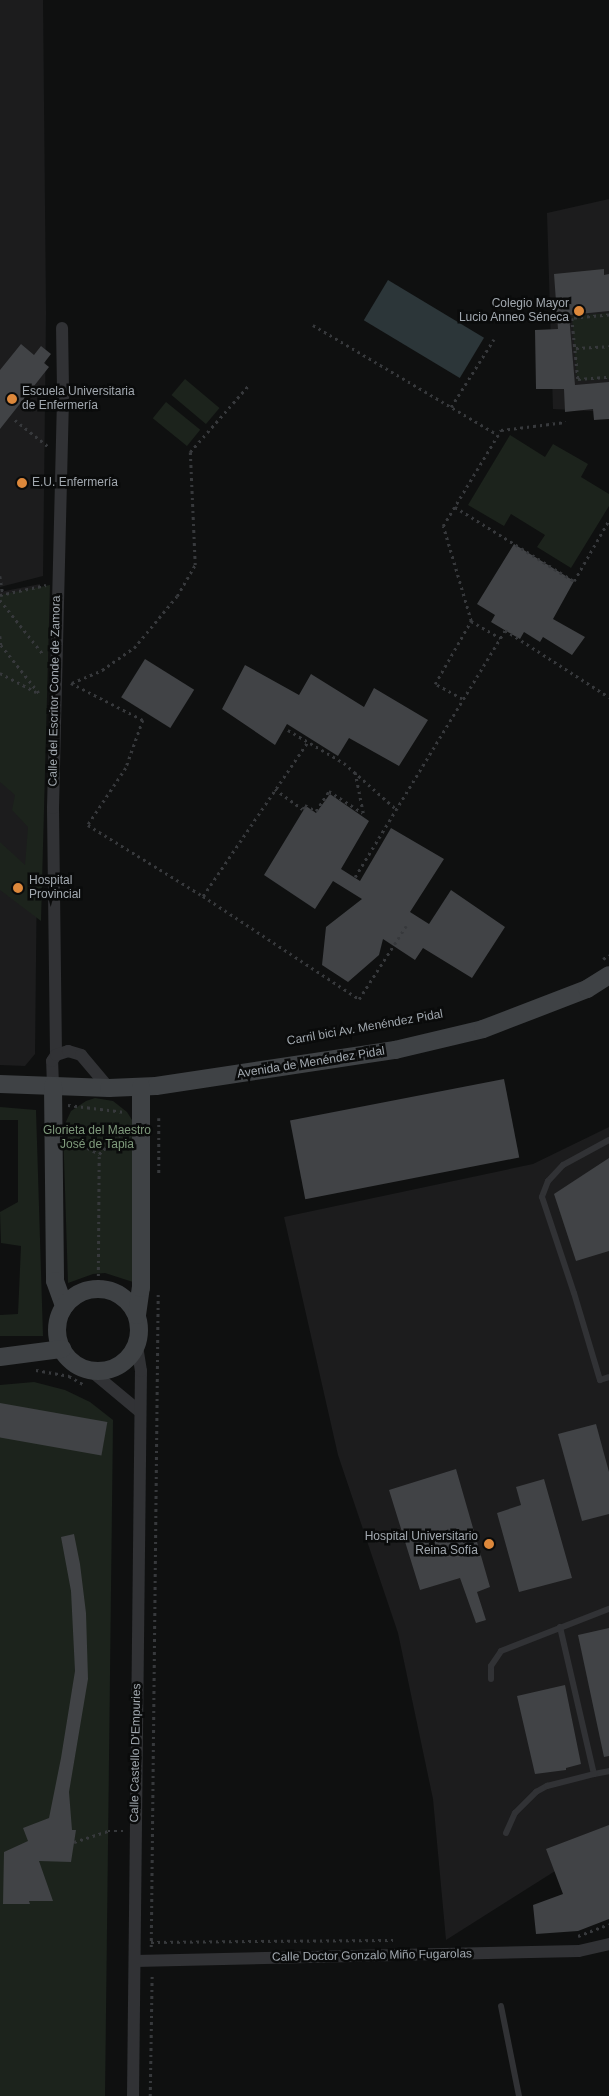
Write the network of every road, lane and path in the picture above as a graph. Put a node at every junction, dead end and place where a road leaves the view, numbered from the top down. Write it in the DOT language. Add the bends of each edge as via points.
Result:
graph roads {
  1 [pos="609,315"];
  2 [pos="314,326"];
  3 [pos="62,328"];
  4 [pos="494,339"];
  5 [pos="609,346"];
  6 [pos="575,348"];
  7 [pos="609,377"];
  8 [pos="248,386"];
  9 [pos="451,407"];
  10 [pos="15,420"];
  11 [pos="566,422"];
  12 [pos="498,435"];
  13 [pos="61,456"];
  14 [pos="455,507"];
  15 [pos="609,520"];
  16 [pos="0,576"];
  17 [pos="58,583"];
  18 [pos="1,594"];
  19 [pos="0,600"];
  20 [pos="471,620"];
  21 [pos="0,636"];
  22 [pos="500,638"];
  23 [pos="56,670"];
  24 [pos="0,673"];
  25 [pos="71,683"];
  26 [pos="39,693"];
  27 [pos="55,696"];
  28 [pos="609,697"];
  29 [pos="462,699"];
  30 [pos="288,730"];
  31 [pos="307,743"];
  32 [pos="355,773"];
  33 [pos="275,789"];
  34 [pos="396,809"];
  35 [pos="355,877"];
  36 [pos="203,896"];
  37 [pos="406,926"];
  38 [pos="609,955"];
  39 [pos="605,968"];
  40 [pos="56,1055"];
  41 [pos="0,1084"];
  42 [pos="53,1086"];
  43 [pos="141,1087"];
  44 [pos="109,1088"];
  45 [pos="159,1115"];
  46 [pos="141,1124"];
  47 [pos="55,1138"];
  48 [pos="609,1140"];
  49 [pos="99,1154"];
  50 [pos="159,1176"];
  51 [pos="158,1286"];
  52 [pos="98,1289"];
  53 [pos="64,1306"];
  54 [pos="137,1315"];
  55 [pos="137,1345"];
  56 [pos="62,1349"];
  57 [pos="0,1357"];
  58 [pos="30,1368"];
  59 [pos="609,1377"];
  60 [pos="91,1379"];
  61 [pos="139,1411"];
  62 [pos="609,1609"];
  63 [pos="560,1627"];
  64 [pos="491,1679"];
  65 [pos="609,1771"];
  66 [pos="594,1774"];
  67 [pos="136,1831"];
  68 [pos="506,1833"];
  69 [pos="74,1842"];
  70 [pos="609,1924"];
  71 [pos="576,1937"];
  72 [pos="400,1940"];
  73 [pos="151,1942"];
  74 [pos="609,1944"];
  75 [pos="152,1960"];
  76 [pos="135,1961"];
  77 [pos="501,2006"];
  78 [pos="133,2096"];
  79 [pos="150,2096"];
  80 [pos="519,2096"];
  1 -- 6 [label="path" via="572,318"];
  2 -- 9 [label="path"];
  3 -- 13 [label="street, Calle del Escritor Conde de Zamora"];
  4 -- 9 [label="path"];
  5 -- 6 [label="path"];
  6 -- 7 [label="path" via="578,379"];
  8 -- 25 [label="path" via="190,452 195,565 177,596 134,648 102,670"];
  9 -- 12 [label="path"];
  10 -- 13 [label="path"];
  11 -- 12 [label="path" via="501,430"];
  12 -- 14 [label="path"];
  13 -- 17 [label="street, Calle del Escritor Conde de Zamora"];
  14 -- 15 [label="path" via="574,581"];
  14 -- 20 [label="path" via="443,526"];
  16 -- 18 [label="path"];
  17 -- 18 [label="path"];
  17 -- 23 [label="street, Calle del Escritor Conde de Zamora"];
  19 -- 23 [label="path"];
  20 -- 22 [label="path"];
  20 -- 29 [label="path" via="435,684"];
  21 -- 26 [label="path" via="1,645"];
  22 -- 28 [label="path" via="504,630"];
  22 -- 29 [label="path"];
  23 -- 27 [label="street, Calle del Escritor Conde de Zamora"];
  24 -- 26 [label="path"];
  25 -- 27 [label="path"];
  25 -- 36 [label="path" via="143,720 126,768 88,825"];
  26 -- 27 [label="path"];
  27 -- 40 [label="street, Calle del Escritor Conde de Zamora" via="52,863"];
  29 -- 34 [label="path"];
  30 -- 31 [label="path"];
  31 -- 32 [label="path" via="344,763"];
  31 -- 33 [label="path"];
  32 -- 33 [label="path" via="363,813 329,791 316,811 305,805 303,809"];
  32 -- 34 [label="path"];
  33 -- 36 [label="path"];
  34 -- 35 [label="path"];
  36 -- 37 [label="path" via="359,999"];
  38 -- 39 [label="path"];
  39 -- 43 [label="street, Avenida de Menéndez Pidal" via="587,989 474,1031 395,1050"];
  40 -- 42 [label="street, Calle del Escritor Conde de Zamora" via="52,1061"];
  40 -- 44 [label="street" via="68,1051 81,1055"];
  41 -- 42 [label="street, Avenida de Menéndez Pidal"];
  42 -- 44 [label="street, Avenida de Menéndez Pidal"];
  42 -- 47 [label="street"];
  43 -- 44 [label="street, Avenida de Menéndez Pidal"];
  43 -- 46 [label="street"];
  45 -- 50 [label="path"];
  46 -- 49 [label="path" via="132,1124"];
  46 -- 54 [label="street" via="141,1288"];
  47 -- 49 [label="path" via="69,1138"];
  47 -- 53 [label="street" via="55,1281"];
  48 -- 59 [label="lane" via="563,1165 548,1181 542,1197 600,1380"];
  49 -- 52 [label="path"];
  51 -- 73 [label="path"];
  52 -- 53 [label="street" via="80,1293"];
  52 -- 54 [label="street" via="125,1298"];
  53 -- 56 [label="street" via="57,1328"];
  54 -- 55 [label="street" via="140,1330"];
  55 -- 60 [label="street" via="126,1362"];
  55 -- 61 [label="street" via="141,1371"];
  56 -- 57 [label="street"];
  56 -- 60 [label="street"];
  58 -- 60 [label="path"];
  60 -- 61 [label="street"];
  61 -- 67 [label="street, Calle Castello D'Empuries"];
  62 -- 63 [label="lane"];
  63 -- 64 [label="lane" via="501,1651 492,1666"];
  63 -- 66 [label="lane"];
  65 -- 66 [label="lane"];
  66 -- 68 [label="lane" via="536,1792 515,1813"];
  67 -- 69 [label="path" via="108,1831"];
  67 -- 76 [label="street, Calle Castello D'Empuries"];
  70 -- 71 [label="path"];
  72 -- 73 [label="path"];
  73 -- 75 [label="path"];
  74 -- 75 [label="street, Calle Doctor Gonzalo Miño Fugarolas" via="578,1951"];
  75 -- 76 [label="street, Calle Doctor Gonzalo Miño Fugarolas"];
  75 -- 79 [label="path"];
  76 -- 78 [label="street, Calle Castello D'Empuries"];
  77 -- 80 [label="lane"];
}
